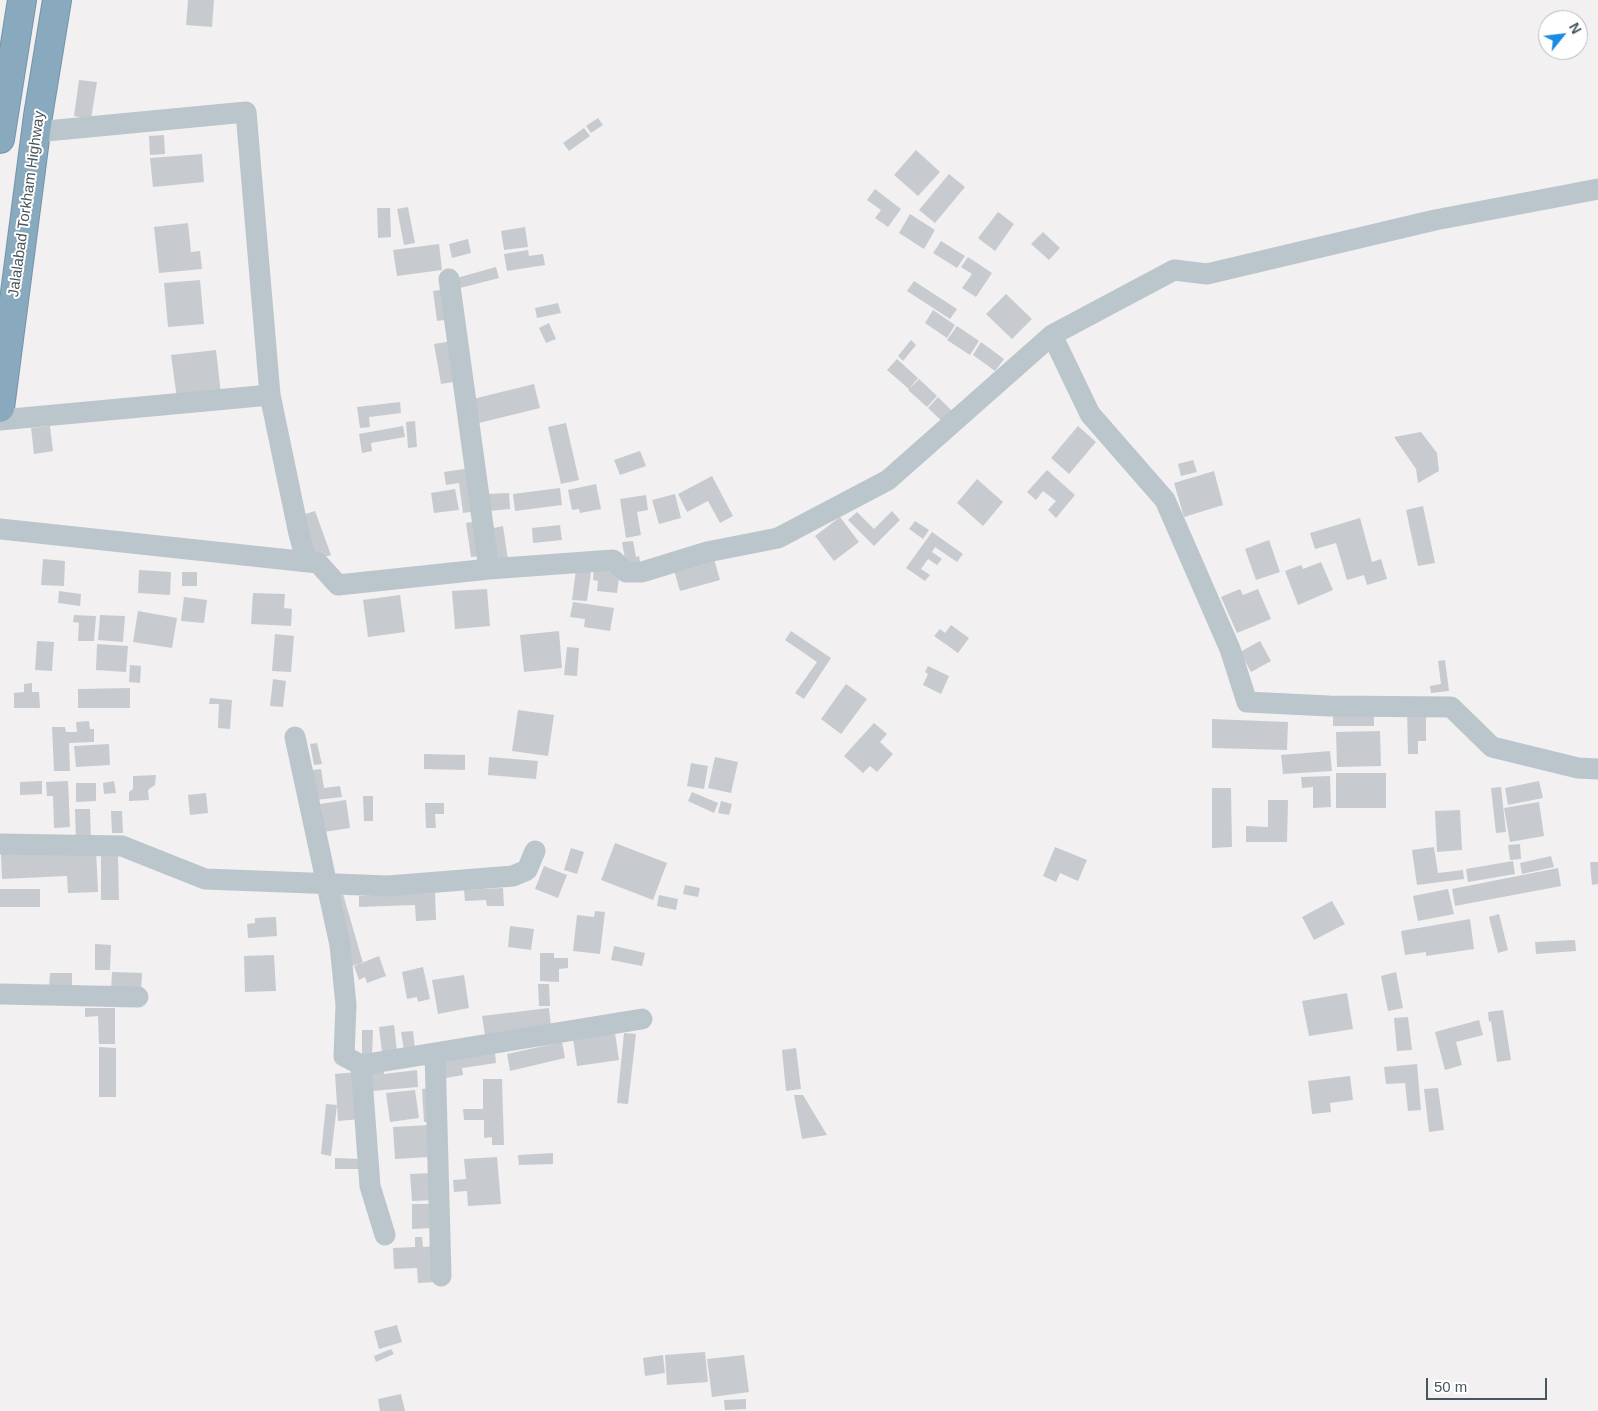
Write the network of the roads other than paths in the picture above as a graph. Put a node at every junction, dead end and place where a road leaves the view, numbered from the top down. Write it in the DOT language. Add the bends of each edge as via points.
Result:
graph roads {
  1 [pos="22,0"];
  2 [pos="57,0"];
  3 [pos="36,132"];
  4 [pos="0,139"];
  5 [pos="1598,189"];
  6 [pos="449,279"];
  7 [pos="1052,335"];
  8 [pos="270,395"];
  9 [pos="0,408"];
  10 [pos="0,420"];
  11 [pos="0,529"];
  12 [pos="307,562"];
  13 [pos="489,568"];
  14 [pos="295,737"];
  15 [pos="1598,769"];
  16 [pos="0,844"];
  17 [pos="535,850"];
  18 [pos="326,884"];
  19 [pos="0,994"];
  20 [pos="138,996"];
  21 [pos="642,1019"];
  22 [pos="435,1053"];
  23 [pos="361,1065"];
  24 [pos="385,1235"];
  25 [pos="441,1276"];
  1 -- 4 [label="highway"];
  2 -- 3 [label="highway, Jalalabad Torkham Highway"];
  3 -- 8 [label="street" via="246,112"];
  3 -- 9 [label="highway, Jalalabad Torkham Highway"];
  5 -- 7 [label="street" via="1435,220 1207,274 1174,270"];
  6 -- 13 [label="street"];
  7 -- 13 [label="street" via="888,480 778,538 707,552 642,572 626,572 612,560"];
  7 -- 15 [label="street" via="1090,414 1165,500 1230,649 1247,702 1451,707 1492,747 1578,768"];
  8 -- 10 [label="street"];
  8 -- 12 [label="street"];
  11 -- 12 [label="street"];
  12 -- 13 [label="street" via="318,563 338,585"];
  14 -- 18 [label="street"];
  16 -- 18 [label="street" via="122,846 205,879"];
  17 -- 18 [label="street" via="527,870 513,876 388,886"];
  18 -- 23 [label="street" via="340,945 346,1005 344,1056"];
  19 -- 20 [label="street"];
  21 -- 22 [label="street"];
  22 -- 23 [label="street"];
  22 -- 25 [label="street"];
  23 -- 24 [label="street" via="370,1186"];
}
